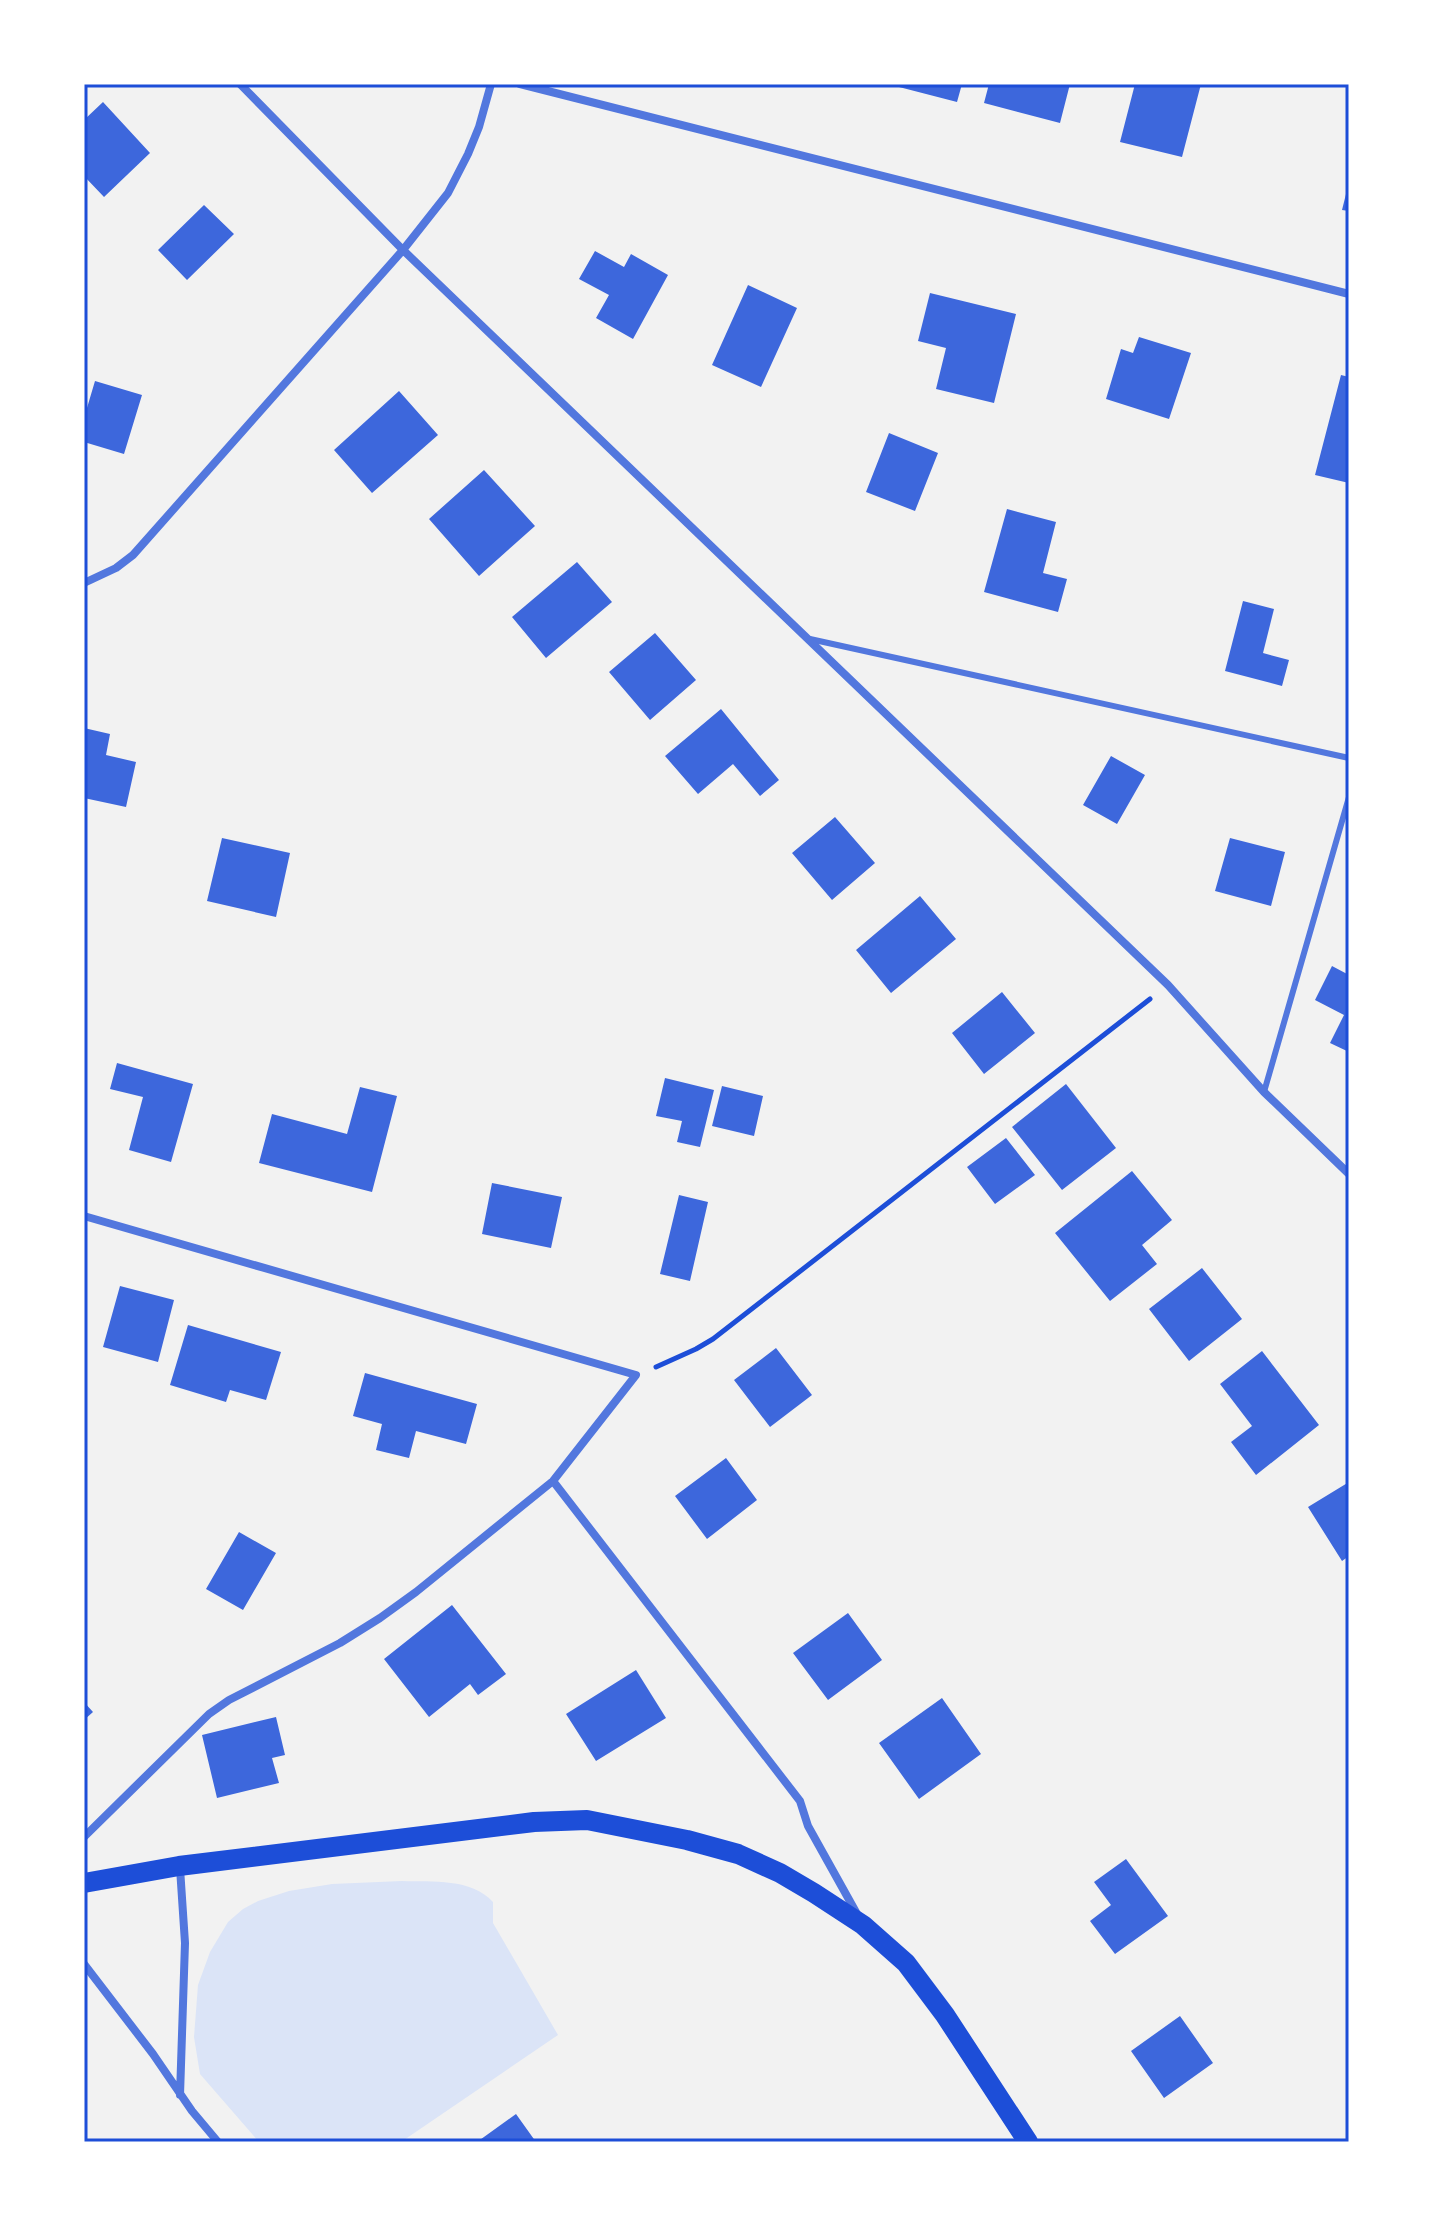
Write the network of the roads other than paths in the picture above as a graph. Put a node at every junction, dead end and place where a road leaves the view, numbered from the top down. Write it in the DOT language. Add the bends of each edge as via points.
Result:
graph roads {
  1 [pos="240,84"];
  2 [pos="491,84"];
  3 [pos="520,84"];
  4 [pos="403,250"];
  5 [pos="1349,294"];
  6 [pos="84,583"];
  7 [pos="805,638"];
  8 [pos="1349,758"];
  9 [pos="1349,797"];
  10 [pos="1264,1092"];
  11 [pos="1349,1174"];
  12 [pos="84,1216"];
  13 [pos="553,1481"];
  14 [pos="84,1837"];
  15 [pos="179,1866"];
  16 [pos="90,1882"];
  17 [pos="863,1925"];
  18 [pos="84,1964"];
  19 [pos="180,2095"];
  20 [pos="218,2142"];
  21 [pos="1028,2142"];
  1 -- 4 [label="street"];
  2 -- 4 [label="street" via="479,127 448,193"];
  3 -- 5 [label="street"];
  4 -- 6 [label="street" via="133,555"];
  4 -- 7 [label="street"];
  7 -- 8 [label="lane"];
  7 -- 10 [label="street" via="1168,985"];
  9 -- 10 [label="lane"];
  10 -- 11 [label="street"];
  12 -- 13 [label="street" via="636,1375"];
  13 -- 14 [label="street" via="372,1624 209,1714"];
  13 -- 17 [label="street" via="800,1801 808,1826"];
  15 -- 16 [label="main road"];
  15 -- 17 [label="main road" via="587,1820 738,1854 780,1873"];
  15 -- 19 [label="street" via="185,1943"];
  17 -- 21 [label="main road" via="914,1973"];
  18 -- 19 [label="street"];
  19 -- 20 [label="street"];
}
